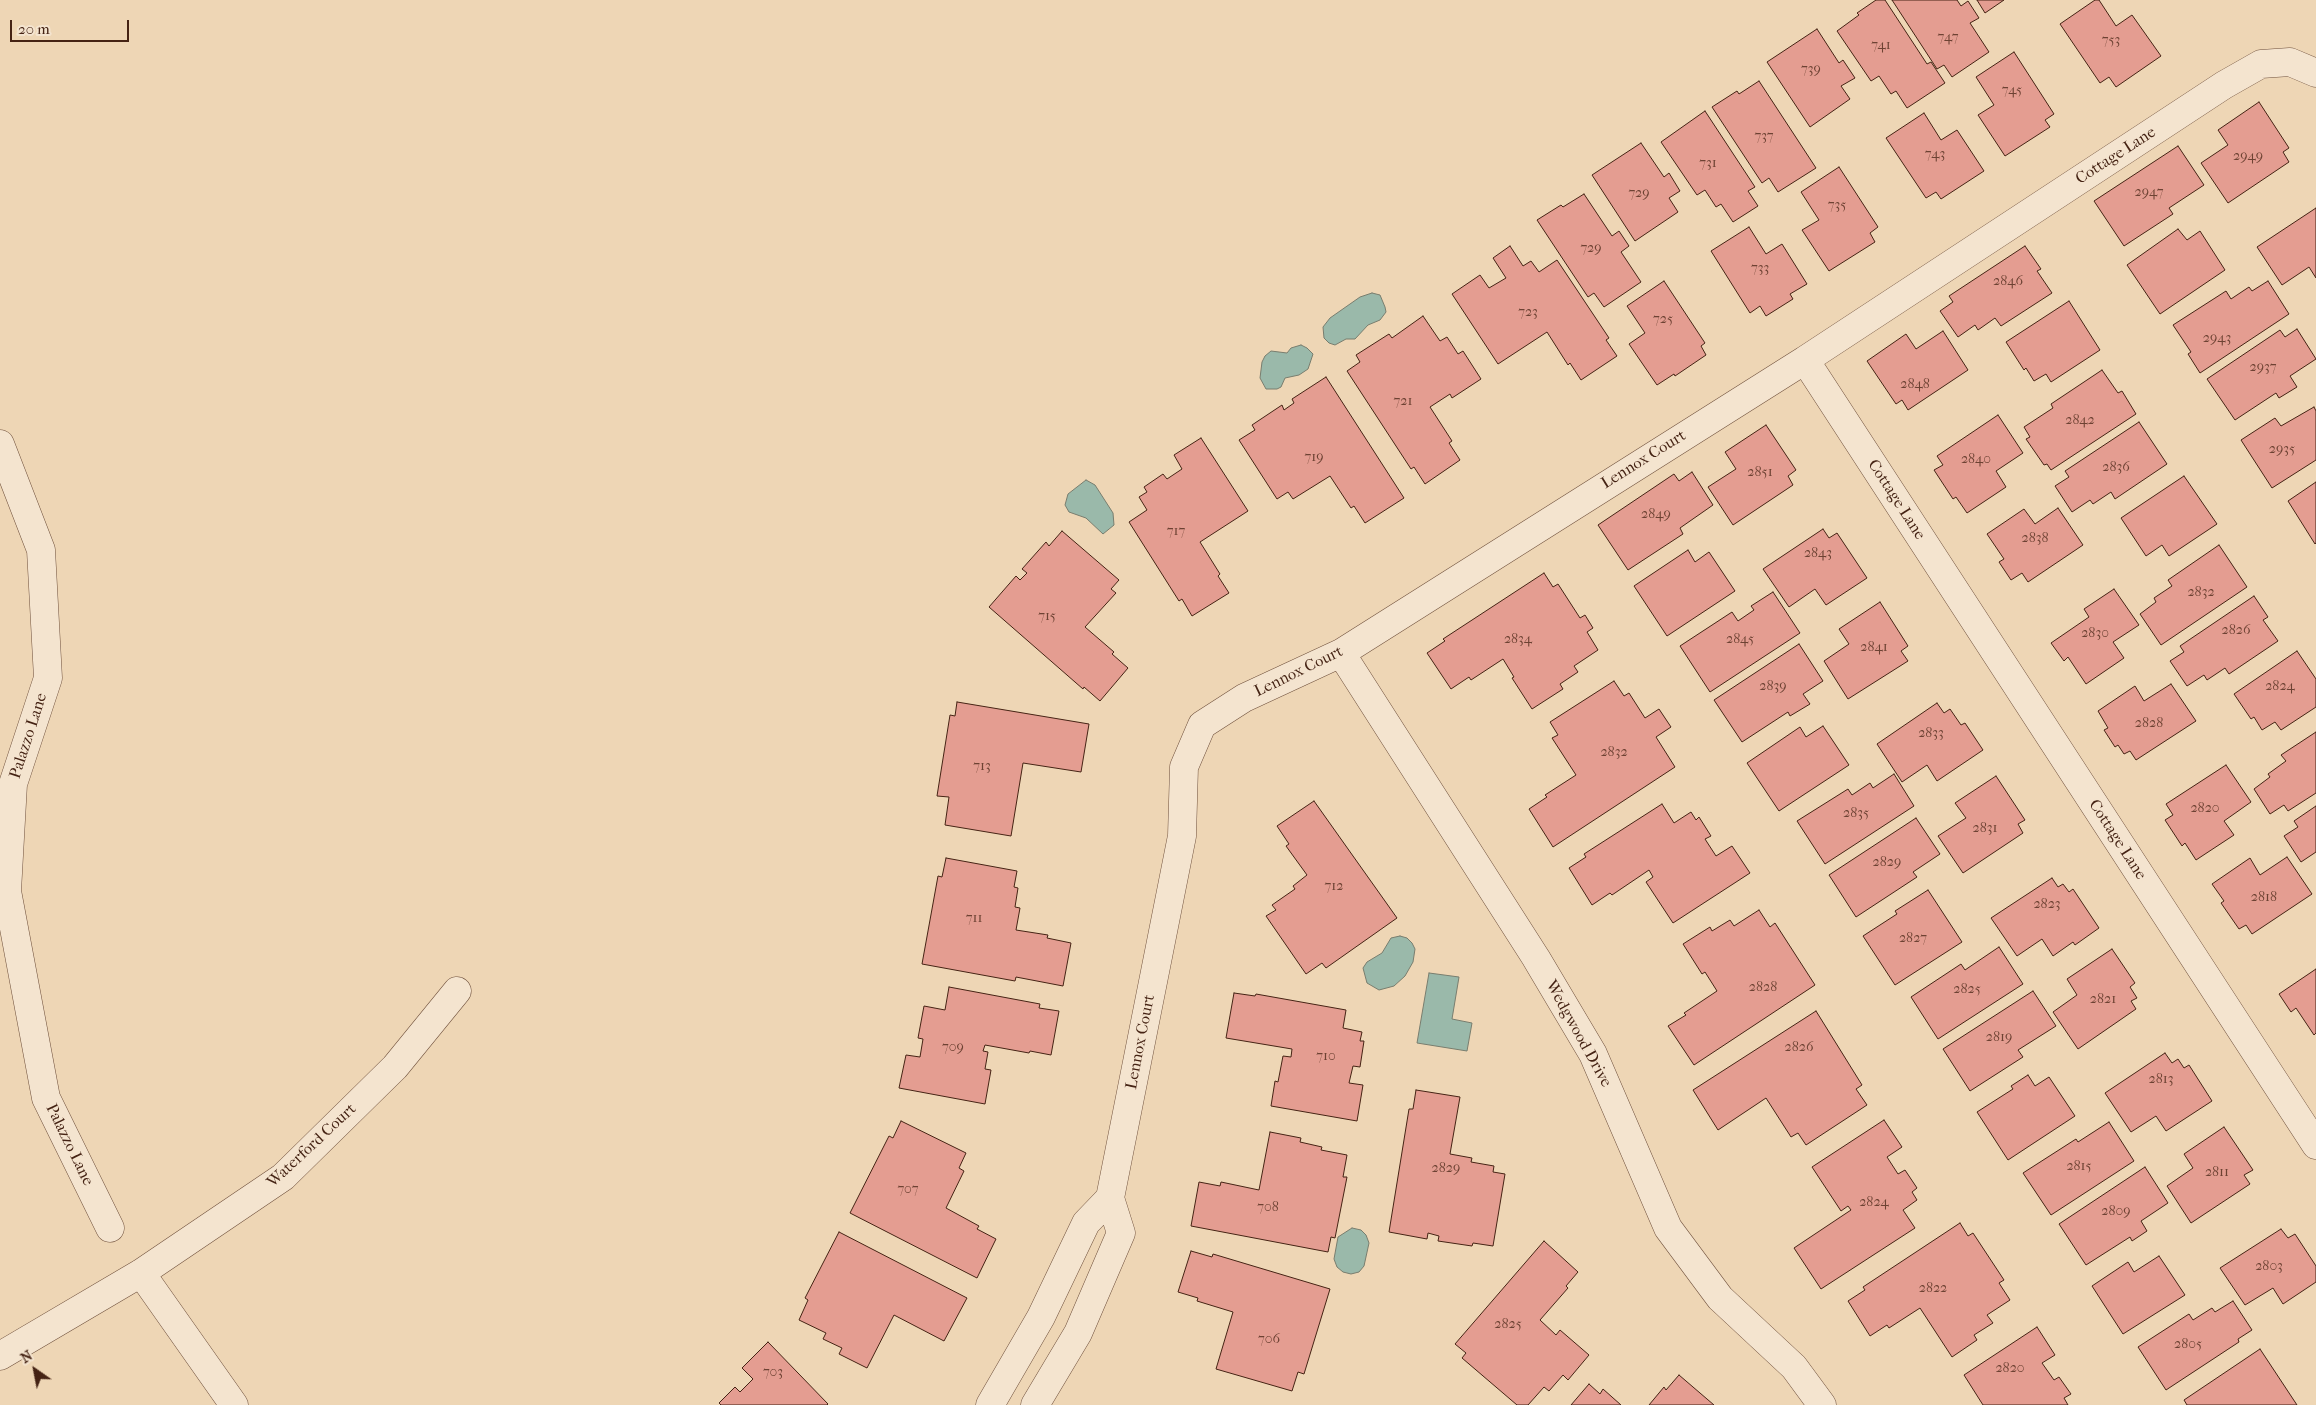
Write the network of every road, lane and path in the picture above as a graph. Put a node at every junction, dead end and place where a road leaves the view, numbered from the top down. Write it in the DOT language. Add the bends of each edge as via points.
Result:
graph roads {
  1 [pos="2316,73"];
  2 [pos="1804,360"];
  3 [pos="0,444"];
  4 [pos="1341,652"];
  5 [pos="7,783"];
  6 [pos="457,991"];
  7 [pos="2316,1144"];
  8 [pos="1110,1198"];
  9 [pos="110,1228"];
  10 [pos="141,1273"];
  11 [pos="0,1356"];
  12 [pos="234,1405"];
  13 [pos="990,1405"];
  14 [pos="1035,1405"];
  15 [pos="1822,1405"];
  1 -- 2 [label="street, Cottage Lane" via="2290,62 2261,64"];
  2 -- 4 [label="street, Lennox Court"];
  2 -- 7 [label="street, Cottage Lane"];
  3 -- 5 [label="street, Palazzo Lane" via="41,550 48,678"];
  4 -- 8 [label="street, Lennox Court" via="1244,698 1202,725 1184,767 1182,836"];
  4 -- 15 [label="street, Wedgwood Drive" via="1536,958 1593,1054 1668,1228 1720,1298 1794,1367"];
  5 -- 9 [label="street, Palazzo Lane" via="7,891 46,1098"];
  6 -- 10 [label="street, Waterford Court" via="395,1067 283,1177"];
  8 -- 13 [label="street" via="1086,1223 1041,1317"];
  8 -- 14 [label="street, Lennox Court" via="1121,1234 1078,1333"];
  10 -- 11 [label="street, Waterford Court"];
  10 -- 12 [label="street"];
}
